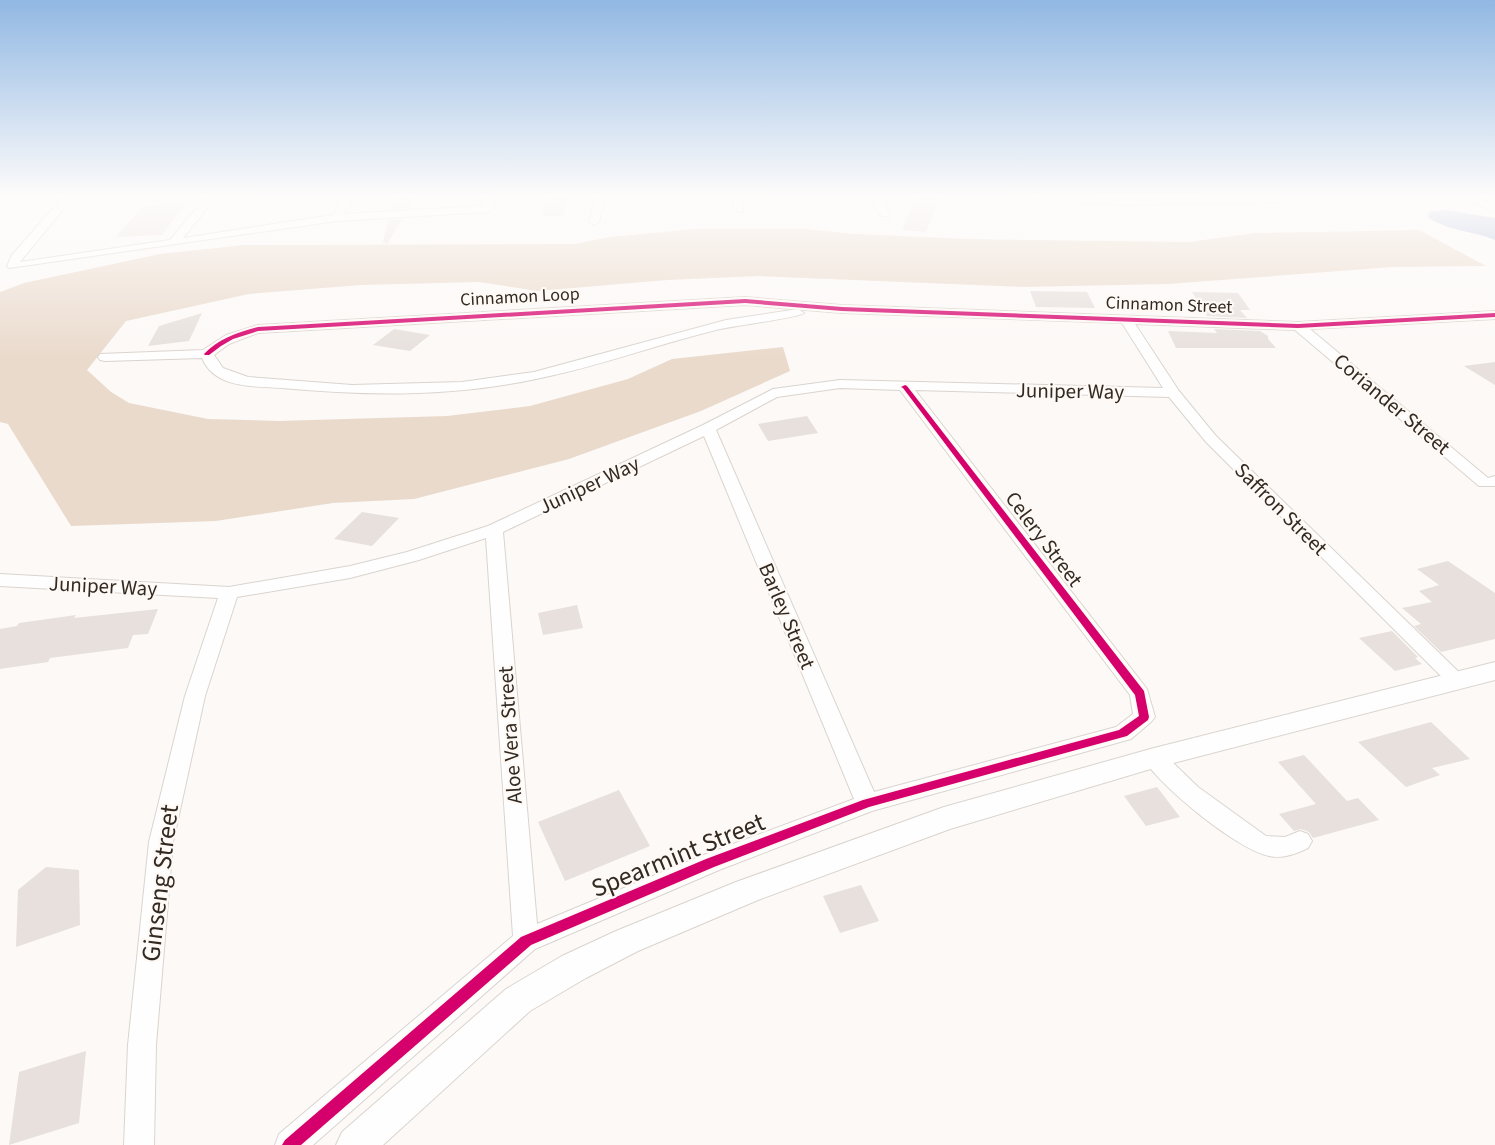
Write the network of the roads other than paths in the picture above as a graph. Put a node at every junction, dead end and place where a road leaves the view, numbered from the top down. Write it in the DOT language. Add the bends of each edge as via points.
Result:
graph roads {
  1 [pos="22,250"];
  2 [pos="113,250"];
  3 [pos="842,309"];
  4 [pos="1493,316"];
  5 [pos="1126,320"];
  6 [pos="1298,326"];
  7 [pos="207,354"];
  8 [pos="105,357"];
  9 [pos="905,387"];
  10 [pos="1173,393"];
  11 [pos="708,428"];
  12 [pos="1490,482"];
  13 [pos="494,530"];
  14 [pos="0,580"];
  15 [pos="229,593"];
  16 [pos="1495,671"];
  17 [pos="1457,680"];
  18 [pos="1144,717"];
  19 [pos="1154,758"];
  20 [pos="867,803"];
  21 [pos="1300,841"];
  22 [pos="526,941"];
  23 [pos="139,1145"];
  24 [pos="290,1145"];
  25 [pos="354,1145"];
  1 -- 2 [label="street" via="13,266"];
  3 -- 5 [label="street, Cinnamon Street"];
  3 -- 7 [label="street, Cinnamon Loop" via="745,301 281,327 235,335"];
  3 -- 7 [label="street" via="748,319 567,369 413,391 317,388 243,380 222,376"];
  4 -- 6 [label="street, Cinnamon Street"];
  5 -- 6 [label="street, Cinnamon Street"];
  5 -- 10 [label="street, Saffron Street"];
  6 -- 12 [label="street, Coriander Street"];
  7 -- 8 [label="street"];
  9 -- 10 [label="street, Juniper Way"];
  9 -- 11 [label="street, Juniper Way" via="840,384 773,393"];
  9 -- 18 [label="street, Celery Street" via="1140,694"];
  10 -- 17 [label="street, Saffron Street" via="1219,447"];
  11 -- 13 [label="street, Juniper Way"];
  11 -- 20 [label="street, Barley Street"];
  13 -- 15 [label="street, Juniper Way" via="350,572"];
  13 -- 22 [label="street, Aloe Vera Street"];
  14 -- 15 [label="street, Juniper Way"];
  15 -- 23 [label="street, Ginseng Street" via="195,696 160,842 142,1045"];
  16 -- 17 [label="street"];
  17 -- 19 [label="street"];
  18 -- 20 [label="street, Spearmint Street" via="1123,733"];
  19 -- 21 [label="street" via="1170,776 1258,843 1280,848"];
  19 -- 25 [label="street" via="944,819 747,891 627,941 518,1000"];
  20 -- 22 [label="street, Spearmint Street" via="710,862"];
  22 -- 24 [label="street, Spearmint Street"];
}
